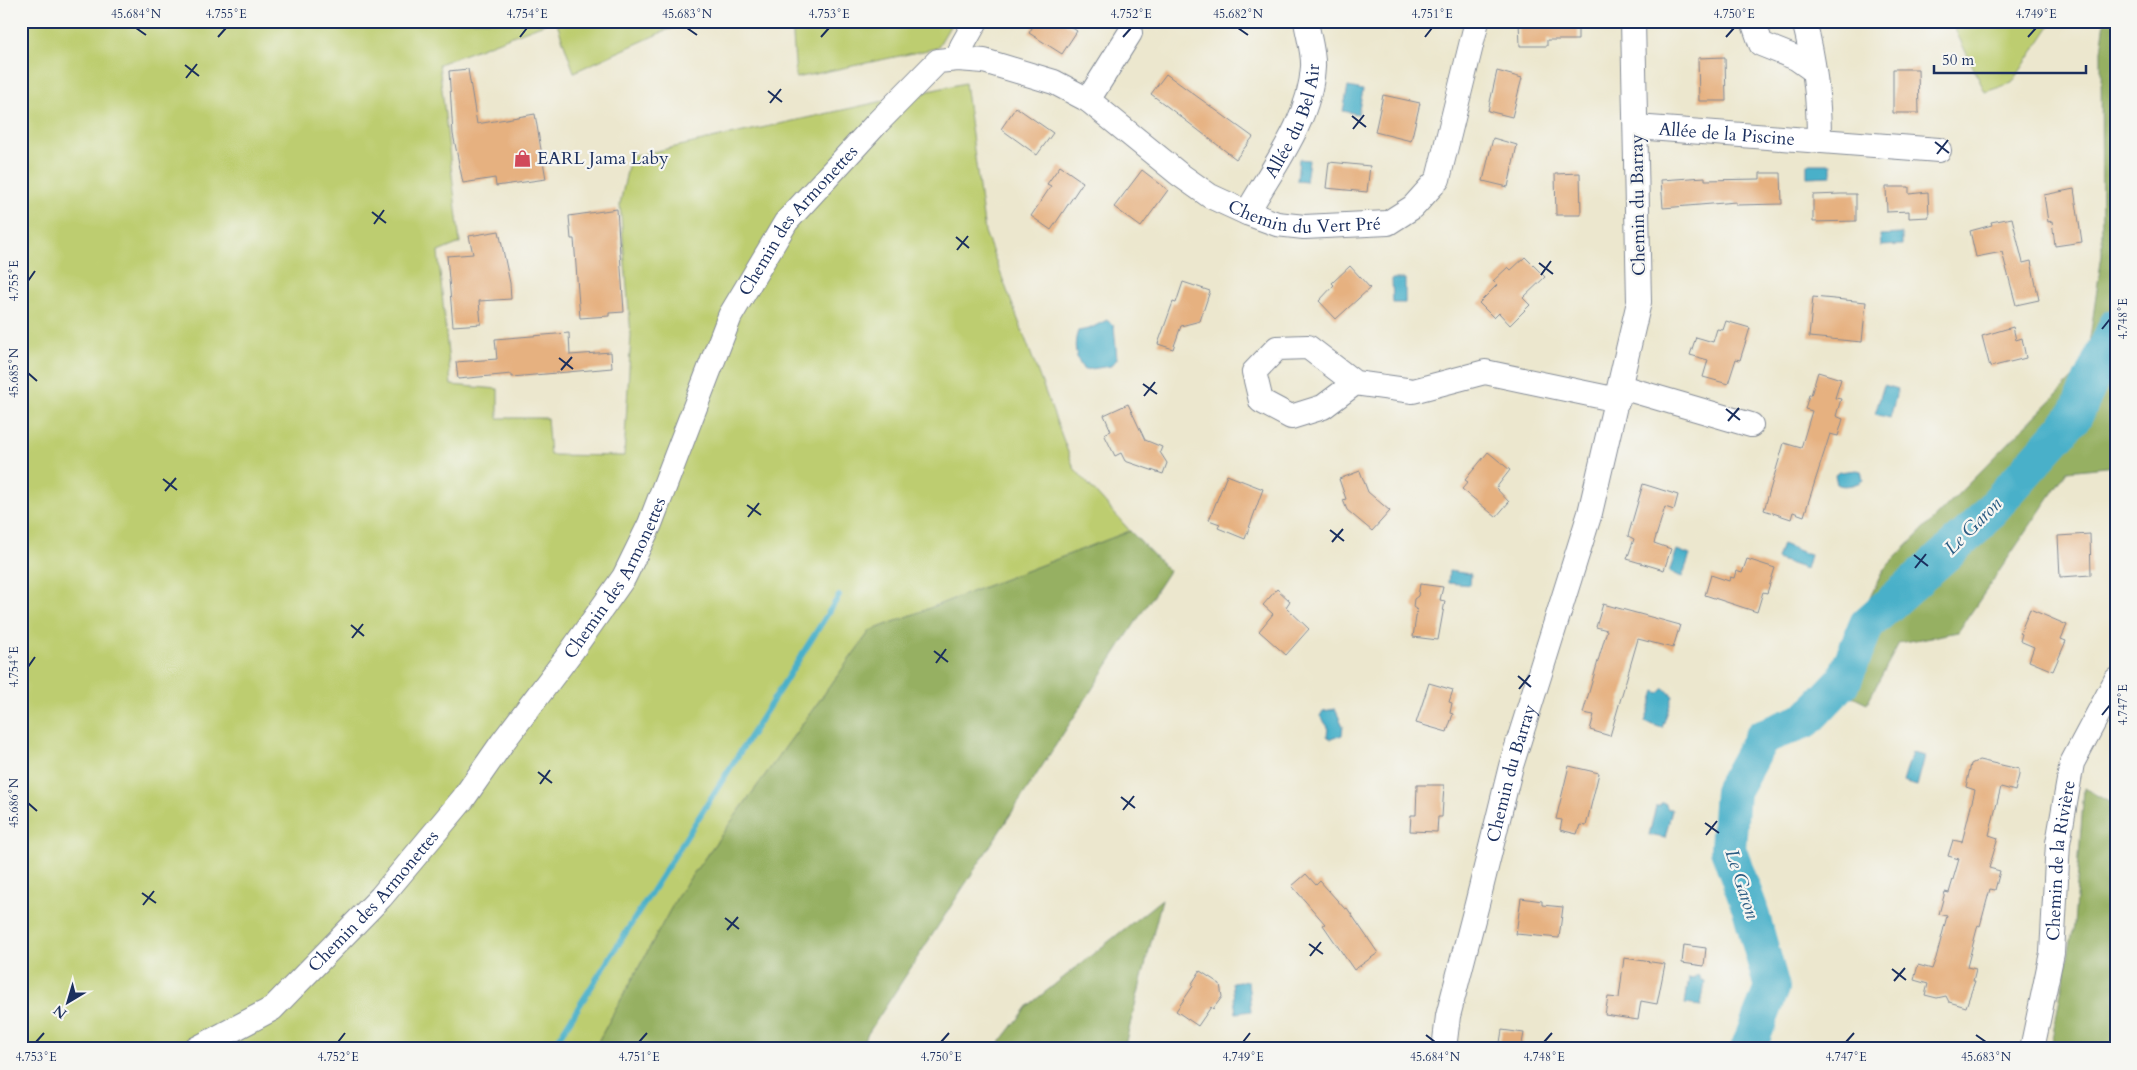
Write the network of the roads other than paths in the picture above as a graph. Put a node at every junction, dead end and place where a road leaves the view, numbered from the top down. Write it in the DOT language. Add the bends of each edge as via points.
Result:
graph roads {
  1 [pos="976,21"];
  2 [pos="1306,21"];
  3 [pos="1477,21"];
  4 [pos="1633,21"];
  5 [pos="1753,21"];
  6 [pos="1804,21"];
  7 [pos="1130,33"];
  8 [pos="958,58"];
  9 [pos="1813,70"];
  10 [pos="1088,100"];
  11 [pos="1636,127"];
  12 [pos="1819,139"];
  13 [pos="1939,150"];
  14 [pos="1247,214"];
  15 [pos="1355,383"];
  16 [pos="1619,393"];
  17 [pos="1751,425"];
  18 [pos="2116,680"];
  19 [pos="196,1049"];
  20 [pos="1444,1049"];
  21 [pos="2032,1049"];
  1 -- 8 [label="street"];
  2 -- 14 [label="street, Allée du Bel Air" via="1314,66 1307,103"];
  3 -- 14 [label="street, Chemin du Vert Pré" via="1438,179 1413,208 1388,223 1304,227 1277,224"];
  4 -- 11 [label="street, Chemin du Barray"];
  5 -- 9 [label="street" via="1761,44 1796,58"];
  6 -- 9 [label="street, Allée de la Piscine"];
  7 -- 10 [label="street"];
  8 -- 10 [label="street, Chemin du Vert Pré" via="1054,82"];
  8 -- 19 [label="street, Chemin des Armonettes" via="938,61 786,222 730,316 650,524 624,577 463,800 381,897 272,1009"];
  9 -- 12 [label="street, Allée de la Piscine"];
  10 -- 14 [label="street, Chemin du Vert Pré" via="1179,174 1210,196"];
  11 -- 12 [label="street, Allée de la Piscine"];
  11 -- 16 [label="street, Chemin du Barray" via="1639,302"];
  12 -- 13 [label="street, Allée de la Piscine"];
  15 -- 16 [label="street" via="1413,391 1485,372"];
  16 -- 17 [label="street"];
  16 -- 20 [label="street, Chemin du Barray" via="1590,513 1511,766 1448,1016"];
  18 -- 21 [label="street, Chemin de la Rivière" via="2072,763 2058,843 2052,953"];
}
